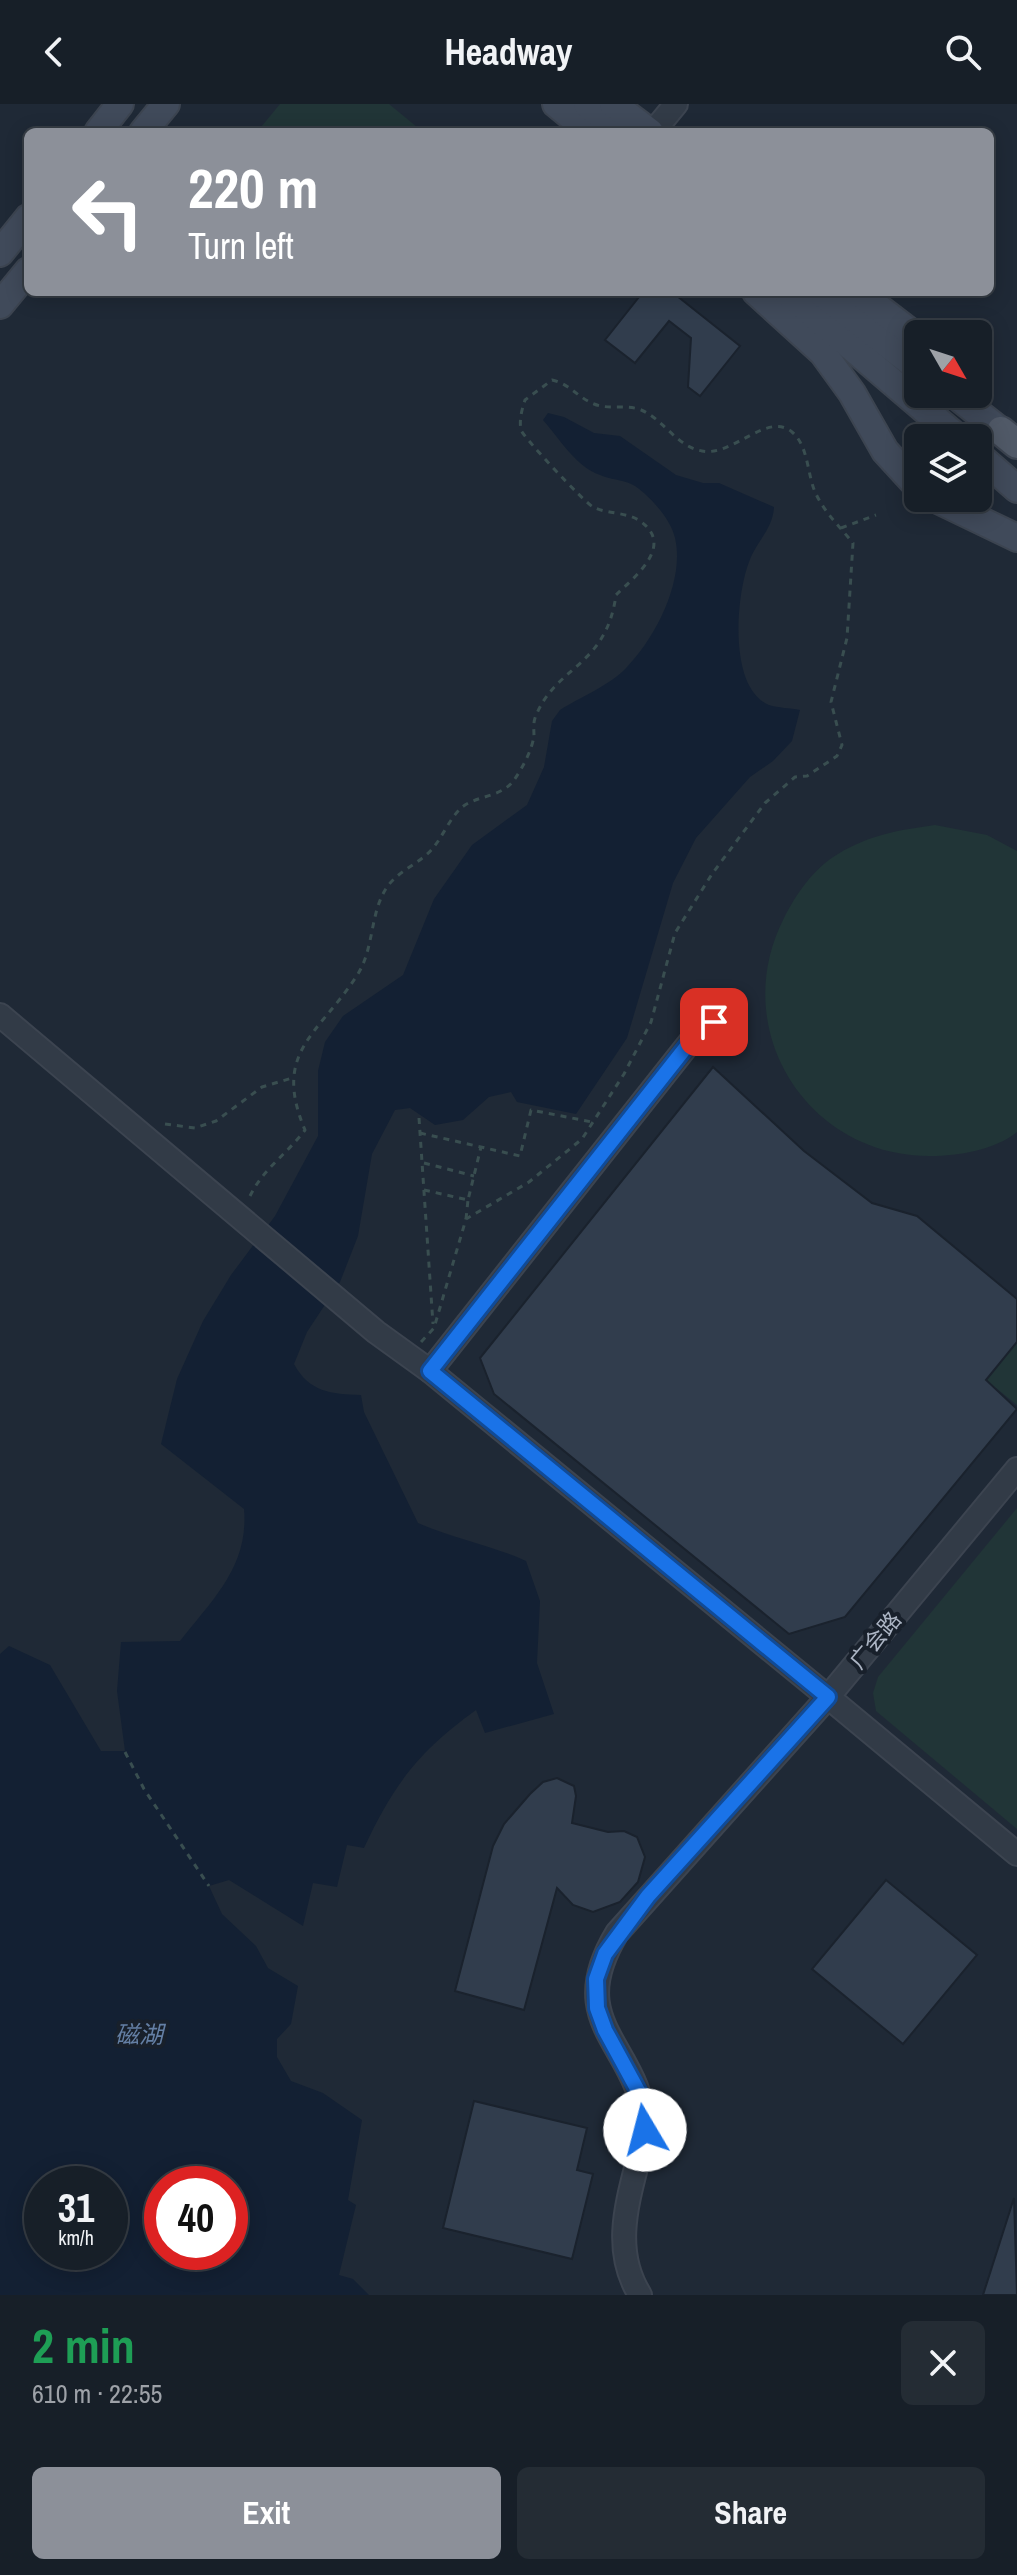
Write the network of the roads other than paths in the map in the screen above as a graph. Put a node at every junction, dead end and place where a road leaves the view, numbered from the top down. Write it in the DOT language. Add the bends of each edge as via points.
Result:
graph roads {
  1 [pos="120,104"];
  2 [pos="166,104"];
  3 [pos="533,104"];
  4 [pos="556,104"];
  5 [pos="587,104"];
  6 [pos="613,104"];
  7 [pos="676,104"];
  8 [pos="101,128"];
  9 [pos="146,128"];
  10 [pos="561,128"];
  11 [pos="585,128"];
  12 [pos="617,128"];
  13 [pos="646,128"];
  14 [pos="655,128"];
  15 [pos="24,223"];
  16 [pos="0,253"];
  17 [pos="24,276"];
  18 [pos="760,296"];
  19 [pos="793,296"];
  20 [pos="824,296"];
  21 [pos="863,296"];
  22 [pos="0,305"];
  23 [pos="904,327"];
  24 [pos="875,350"];
  25 [pos="904,362"];
  26 [pos="972,408"];
  27 [pos="983,408"];
  28 [pos="945,424"];
  29 [pos="1009,438"];
  30 [pos="992,467"];
  31 [pos="904,472"];
  32 [pos="1017,489"];
  33 [pos="963,512"];
  34 [pos="1017,538"];
  35 [pos="0,1015"];
  36 [pos="726,1017"];
  37 [pos="436,1364"];
  38 [pos="1017,1469"];
  39 [pos="828,1697"];
  40 [pos="1017,1854"];
  41 [pos="640,2295"];
  1 -- 8 [label="main road"];
  2 -- 9 [label="main road"];
  3 -- 10 [label="main road"];
  4 -- 11 [label="main road"];
  5 -- 12 [label="main road"];
  6 -- 13 [label="main road"];
  7 -- 14 [label="street"];
  15 -- 16 [label="main road"];
  17 -- 22 [label="main road"];
  18 -- 31 [label="main road" via="823,353 885,451"];
  19 -- 24 [label="main road"];
  20 -- 24 [label="main road"];
  21 -- 23 [label="main road"];
  24 -- 25 [label="main road"];
  24 -- 28 [label="main road"];
  26 -- 29 [label="main road"];
  27 -- 29 [label="main road"];
  30 -- 32 [label="main road"];
  33 -- 34 [label="main road"];
  35 -- 37 [label="street" via="376,1332 416,1348"];
  36 -- 37 [label="street" via="694,1037"];
  37 -- 39 [label="street"];
  38 -- 39 [label="street, 广会路"];
  39 -- 40 [label="street"];
  39 -- 41 [label="street, 广会路" via="625,1924 596,1979 601,2019 637,2085 644,2113 622,2233 625,2265"];
}
